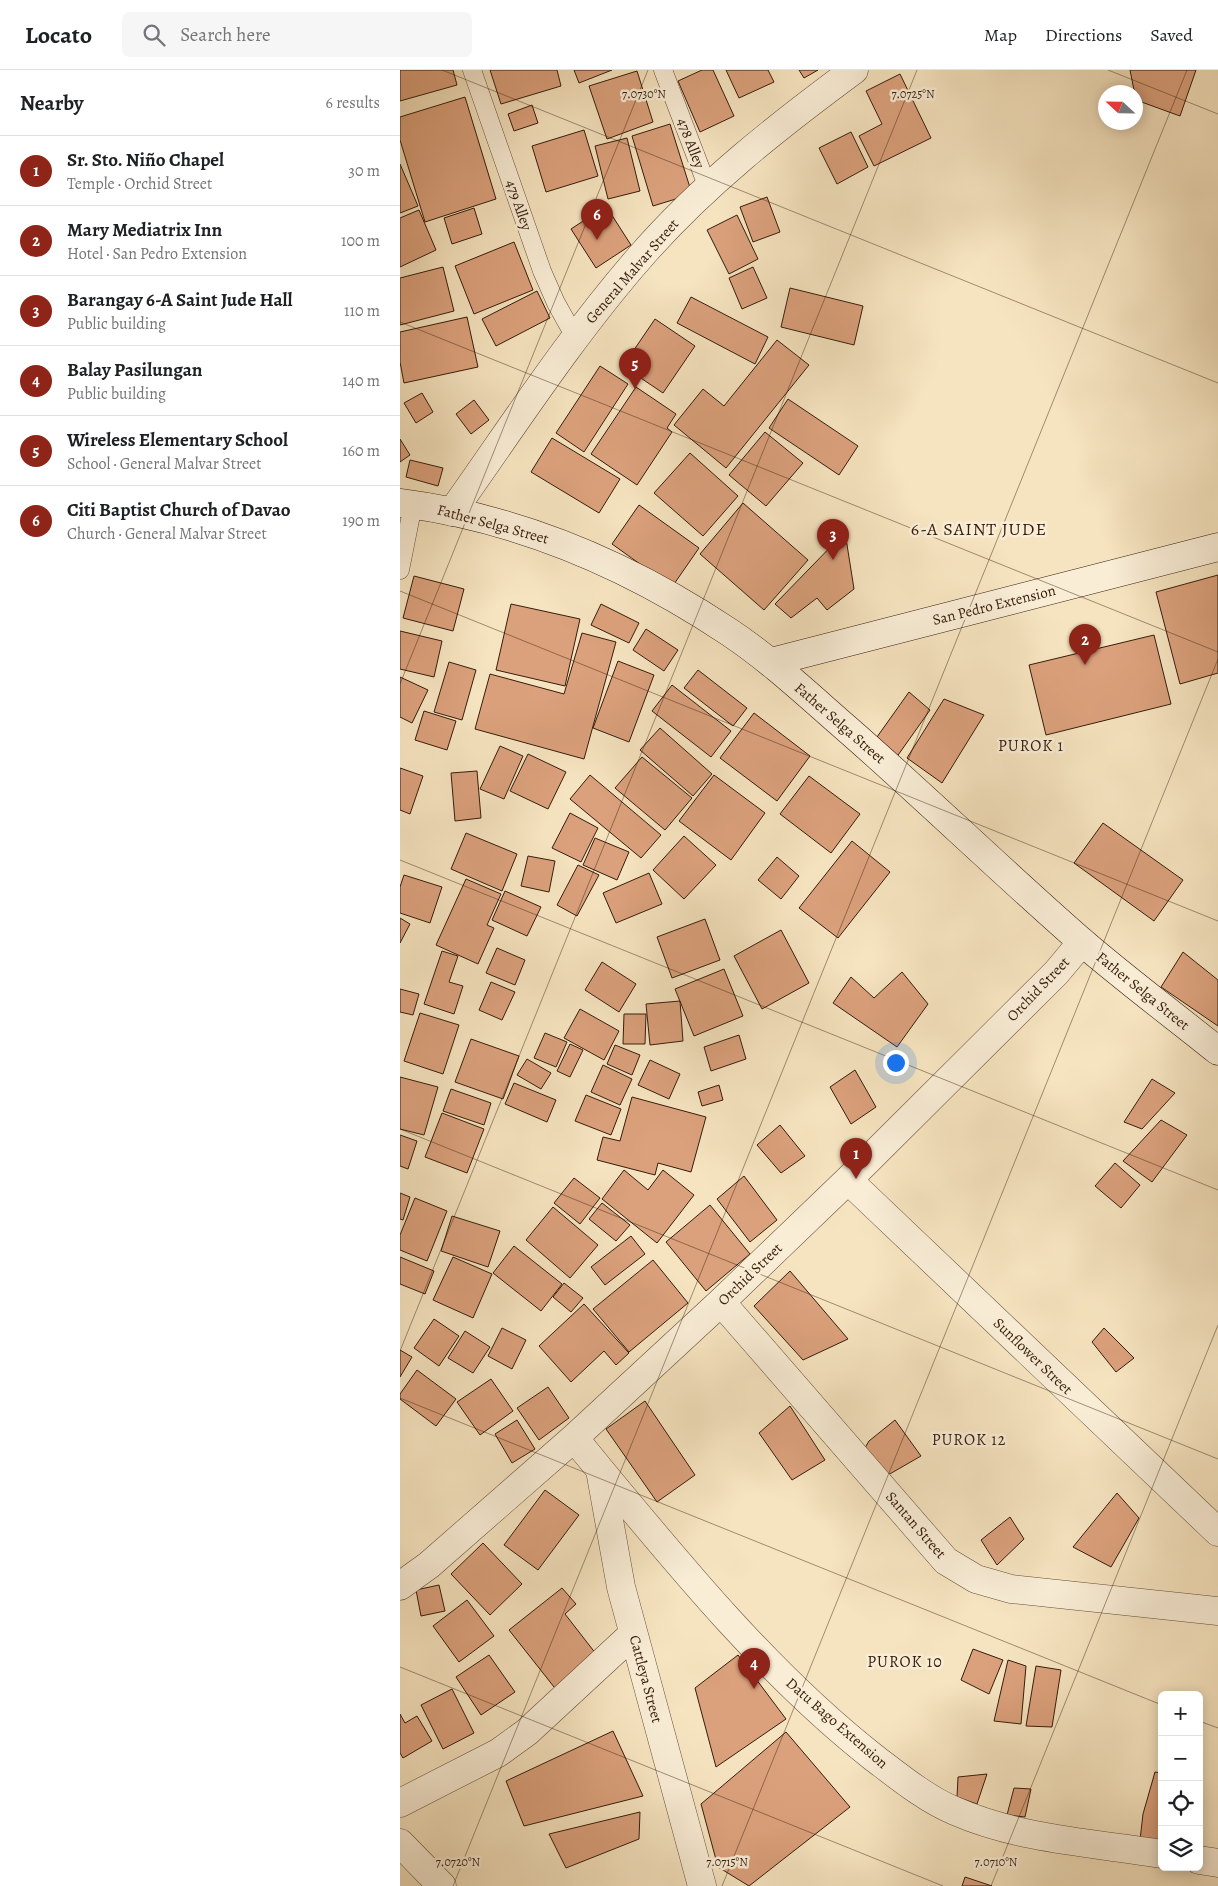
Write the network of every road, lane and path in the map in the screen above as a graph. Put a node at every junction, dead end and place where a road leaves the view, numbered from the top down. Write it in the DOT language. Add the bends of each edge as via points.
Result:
graph roads {
  1 [pos="472,70"];
  2 [pos="663,70"];
  3 [pos="854,70"];
  4 [pos="708,188"];
  5 [pos="575,337"];
  6 [pos="407,504"];
  7 [pos="452,512"];
  8 [pos="1218,547"];
  9 [pos="400,570"];
  10 [pos="771,662"];
  11 [pos="1082,942"];
  12 [pos="1218,1051"];
  13 [pos="848,1180"];
  14 [pos="721,1302"];
  15 [pos="574,1438"];
  16 [pos="600,1469"];
  17 [pos="1218,1532"];
  18 [pos="400,1586"];
  19 [pos="1218,1611"];
  20 [pos="633,1634"];
  21 [pos="400,1803"];
  22 [pos="400,1843"];
  23 [pos="1158,1853"];
  24 [pos="1203,1861"];
  25 [pos="1218,1863"];
  26 [pos="442,1886"];
  27 [pos="702,1886"];
  1 -- 5 [label="lane, 479 Alley" via="542,271"];
  2 -- 4 [label="lane, 478 Alley"];
  3 -- 4 [label="street, General Malvar Street" via="768,136"];
  4 -- 5 [label="street, General Malvar Street" via="641,256"];
  5 -- 7 [label="street, General Malvar Street"];
  6 -- 7 [label="street, Father Selga Street"];
  6 -- 9 [label="lane"];
  7 -- 10 [label="street, Father Selga Street" via="526,530 645,581 729,632"];
  8 -- 10 [label="street, San Pedro Extension"];
  10 -- 11 [label="street, Father Selga Street"];
  11 -- 12 [label="street, Father Selga Street"];
  11 -- 13 [label="street, Orchid Street" via="1056,973"];
  13 -- 14 [label="street, Orchid Street"];
  13 -- 17 [label="street, Sunflower Street"];
  14 -- 15 [label="street, Orchid Street"];
  14 -- 19 [label="street, Santan Street" via="946,1561 976,1580 1011,1589"];
  15 -- 16 [label="street, Datu Bago Extension"];
  15 -- 18 [label="street, Orchid Street" via="429,1565"];
  16 -- 20 [label="street, Cattleya Street" via="621,1587"];
  16 -- 23 [label="street, Datu Bago Extension" via="718,1606 802,1696 902,1779 954,1811 1002,1828"];
  20 -- 21 [label="street" via="520,1737 498,1753"];
  20 -- 27 [label="street, Cattleya Street"];
  22 -- 26 [label="street"];
  24 -- 25 [label="street"];
}
